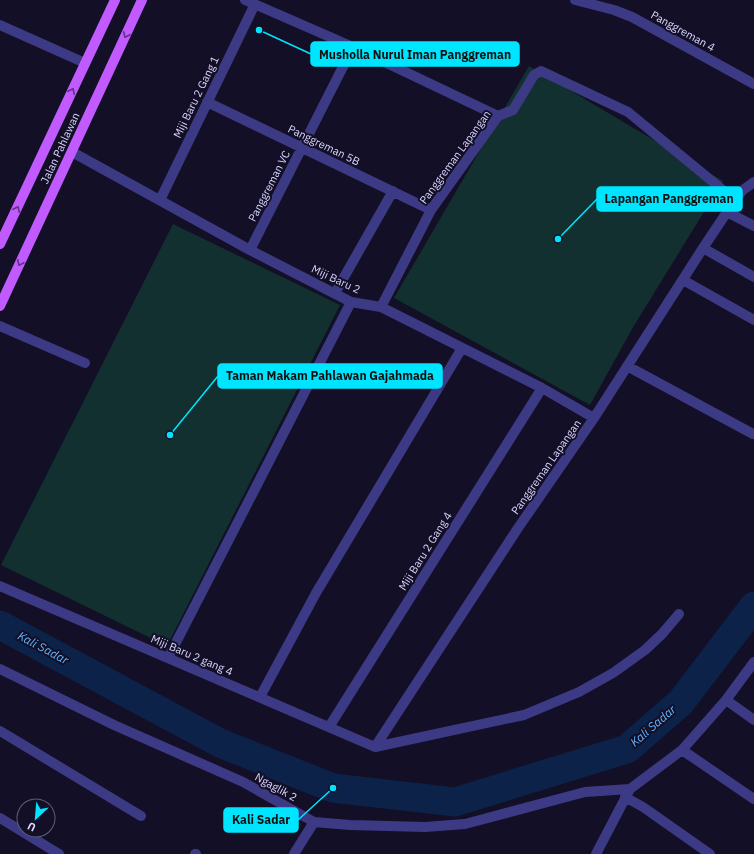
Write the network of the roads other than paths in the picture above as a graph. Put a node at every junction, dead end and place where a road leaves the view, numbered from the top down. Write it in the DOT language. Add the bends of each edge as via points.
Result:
graph roads {
  1 [pos="114,0"];
  2 [pos="142,0"];
  3 [pos="245,0"];
  4 [pos="575,0"];
  5 [pos="255,4"];
  6 [pos="0,25"];
  7 [pos="353,48"];
  8 [pos="85,63"];
  9 [pos="754,84"];
  10 [pos="207,102"];
  11 [pos="498,116"];
  12 [pos="302,148"];
  13 [pos="72,152"];
  14 [pos="754,182"];
  15 [pos="393,191"];
  16 [pos="160,200"];
  17 [pos="735,200"];
  18 [pos="431,210"];
  19 [pos="727,212"];
  20 [pos="754,226"];
  21 [pos="0,244"];
  22 [pos="703,248"];
  23 [pos="250,250"];
  24 [pos="754,277"];
  25 [pos="683,280"];
  26 [pos="335,293"];
  27 [pos="351,302"];
  28 [pos="0,306"];
  29 [pos="381,307"];
  30 [pos="754,320"];
  31 [pos="0,326"];
  32 [pos="462,348"];
  33 [pos="85,363"];
  34 [pos="627,366"];
  35 [pos="542,388"];
  36 [pos="594,418"];
  37 [pos="753,434"];
  38 [pos="0,586"];
  39 [pos="679,614"];
  40 [pos="168,658"];
  41 [pos="754,662"];
  42 [pos="0,669"];
  43 [pos="260,697"];
  44 [pos="726,700"];
  45 [pos="754,720"];
  46 [pos="329,727"];
  47 [pos="0,730"];
  48 [pos="375,748"];
  49 [pos="682,750"];
  50 [pos="628,793"];
  51 [pos="754,799"];
  52 [pos="141,816"];
  53 [pos="0,818"];
  54 [pos="314,822"];
  55 [pos="59,854"];
  56 [pos="294,854"];
  57 [pos="596,854"];
  58 [pos="710,854"];
  1 -- 8 [label="main road, Jalan Pahlawan"];
  2 -- 13 [label="main road, Jalan Pahlawan, one-way"];
  3 -- 5 [label="street"];
  4 -- 9 [label="street, Panggreman 4" via="632,17"];
  5 -- 7 [label="street"];
  5 -- 10 [label="street, Miji Baru 2 Gang 1"];
  6 -- 8 [label="street"];
  7 -- 11 [label="street"];
  7 -- 12 [label="street, Panggreman VC"];
  21 -- 8 [label="main road, Jalan Pahlawan, one-way"];
  10 -- 12 [label="street, Panggreman 5B"];
  10 -- 16 [label="street, Miji Baru 2 Gang 1"];
  11 -- 17 [label="street, Panggreman Lapangan" via="513,110 534,76 541,71 545,72 628,112"];
  11 -- 18 [label="street, Panggreman Lapangan"];
  12 -- 15 [label="street, Panggreman 5B"];
  12 -- 23 [label="street, Panggreman VC"];
  13 -- 16 [label="street, Miji Baru 2"];
  13 -- 28 [label="main road, Jalan Pahlawan, one-way"];
  14 -- 17 [label="street, Panggreman Lapangan"];
  15 -- 18 [label="street, Panggreman 5B"];
  15 -- 26 [label="street"];
  16 -- 23 [label="street, Miji Baru 2"];
  17 -- 19 [label="street, Panggreman Lapangan"];
  18 -- 29 [label="street, Panggreman Lapangan"];
  19 -- 20 [label="street"];
  19 -- 22 [label="street, Panggreman Lapangan"];
  22 -- 24 [label="street"];
  22 -- 25 [label="street, Panggreman Lapangan"];
  23 -- 26 [label="street, Miji Baru 2"];
  25 -- 30 [label="street"];
  25 -- 34 [label="street, Panggreman Lapangan"];
  26 -- 27 [label="street, Miji Baru 2"];
  27 -- 29 [label="street, Miji Baru 2"];
  27 -- 40 [label="street"];
  29 -- 32 [label="street, Miji Baru 2"];
  31 -- 33 [label="street"];
  32 -- 35 [label="street, Miji Baru 2"];
  32 -- 43 [label="street" via="316,593"];
  34 -- 36 [label="street, Panggreman Lapangan"];
  34 -- 37 [label="street"];
  35 -- 36 [label="street, Miji Baru 2"];
  35 -- 46 [label="street, Miji Baru 2 Gang 4"];
  36 -- 48 [label="street, Panggreman Lapangan" via="518,528"];
  38 -- 40 [label="street, Miji Baru 2 gang 4"];
  39 -- 48 [label="street" via="662,634 635,657 579,692 524,716"];
  40 -- 43 [label="street, Miji Baru 2 gang 4"];
  41 -- 44 [label="street"];
  42 -- 54 [label="street, Ngaglik 2" via="114,725 243,782"];
  43 -- 46 [label="street, Miji Baru 2 gang 4"];
  44 -- 45 [label="street"];
  44 -- 49 [label="street"];
  46 -- 48 [label="street, Miji Baru 2 gang 4"];
  47 -- 52 [label="street"];
  49 -- 50 [label="street"];
  49 -- 51 [label="street"];
  50 -- 54 [label="street, Ngaglik 2" via="585,792 465,824 425,827"];
  50 -- 57 [label="street"];
  50 -- 58 [label="street" via="643,807"];
  53 -- 55 [label="street"];
  54 -- 56 [label="street"];
}
